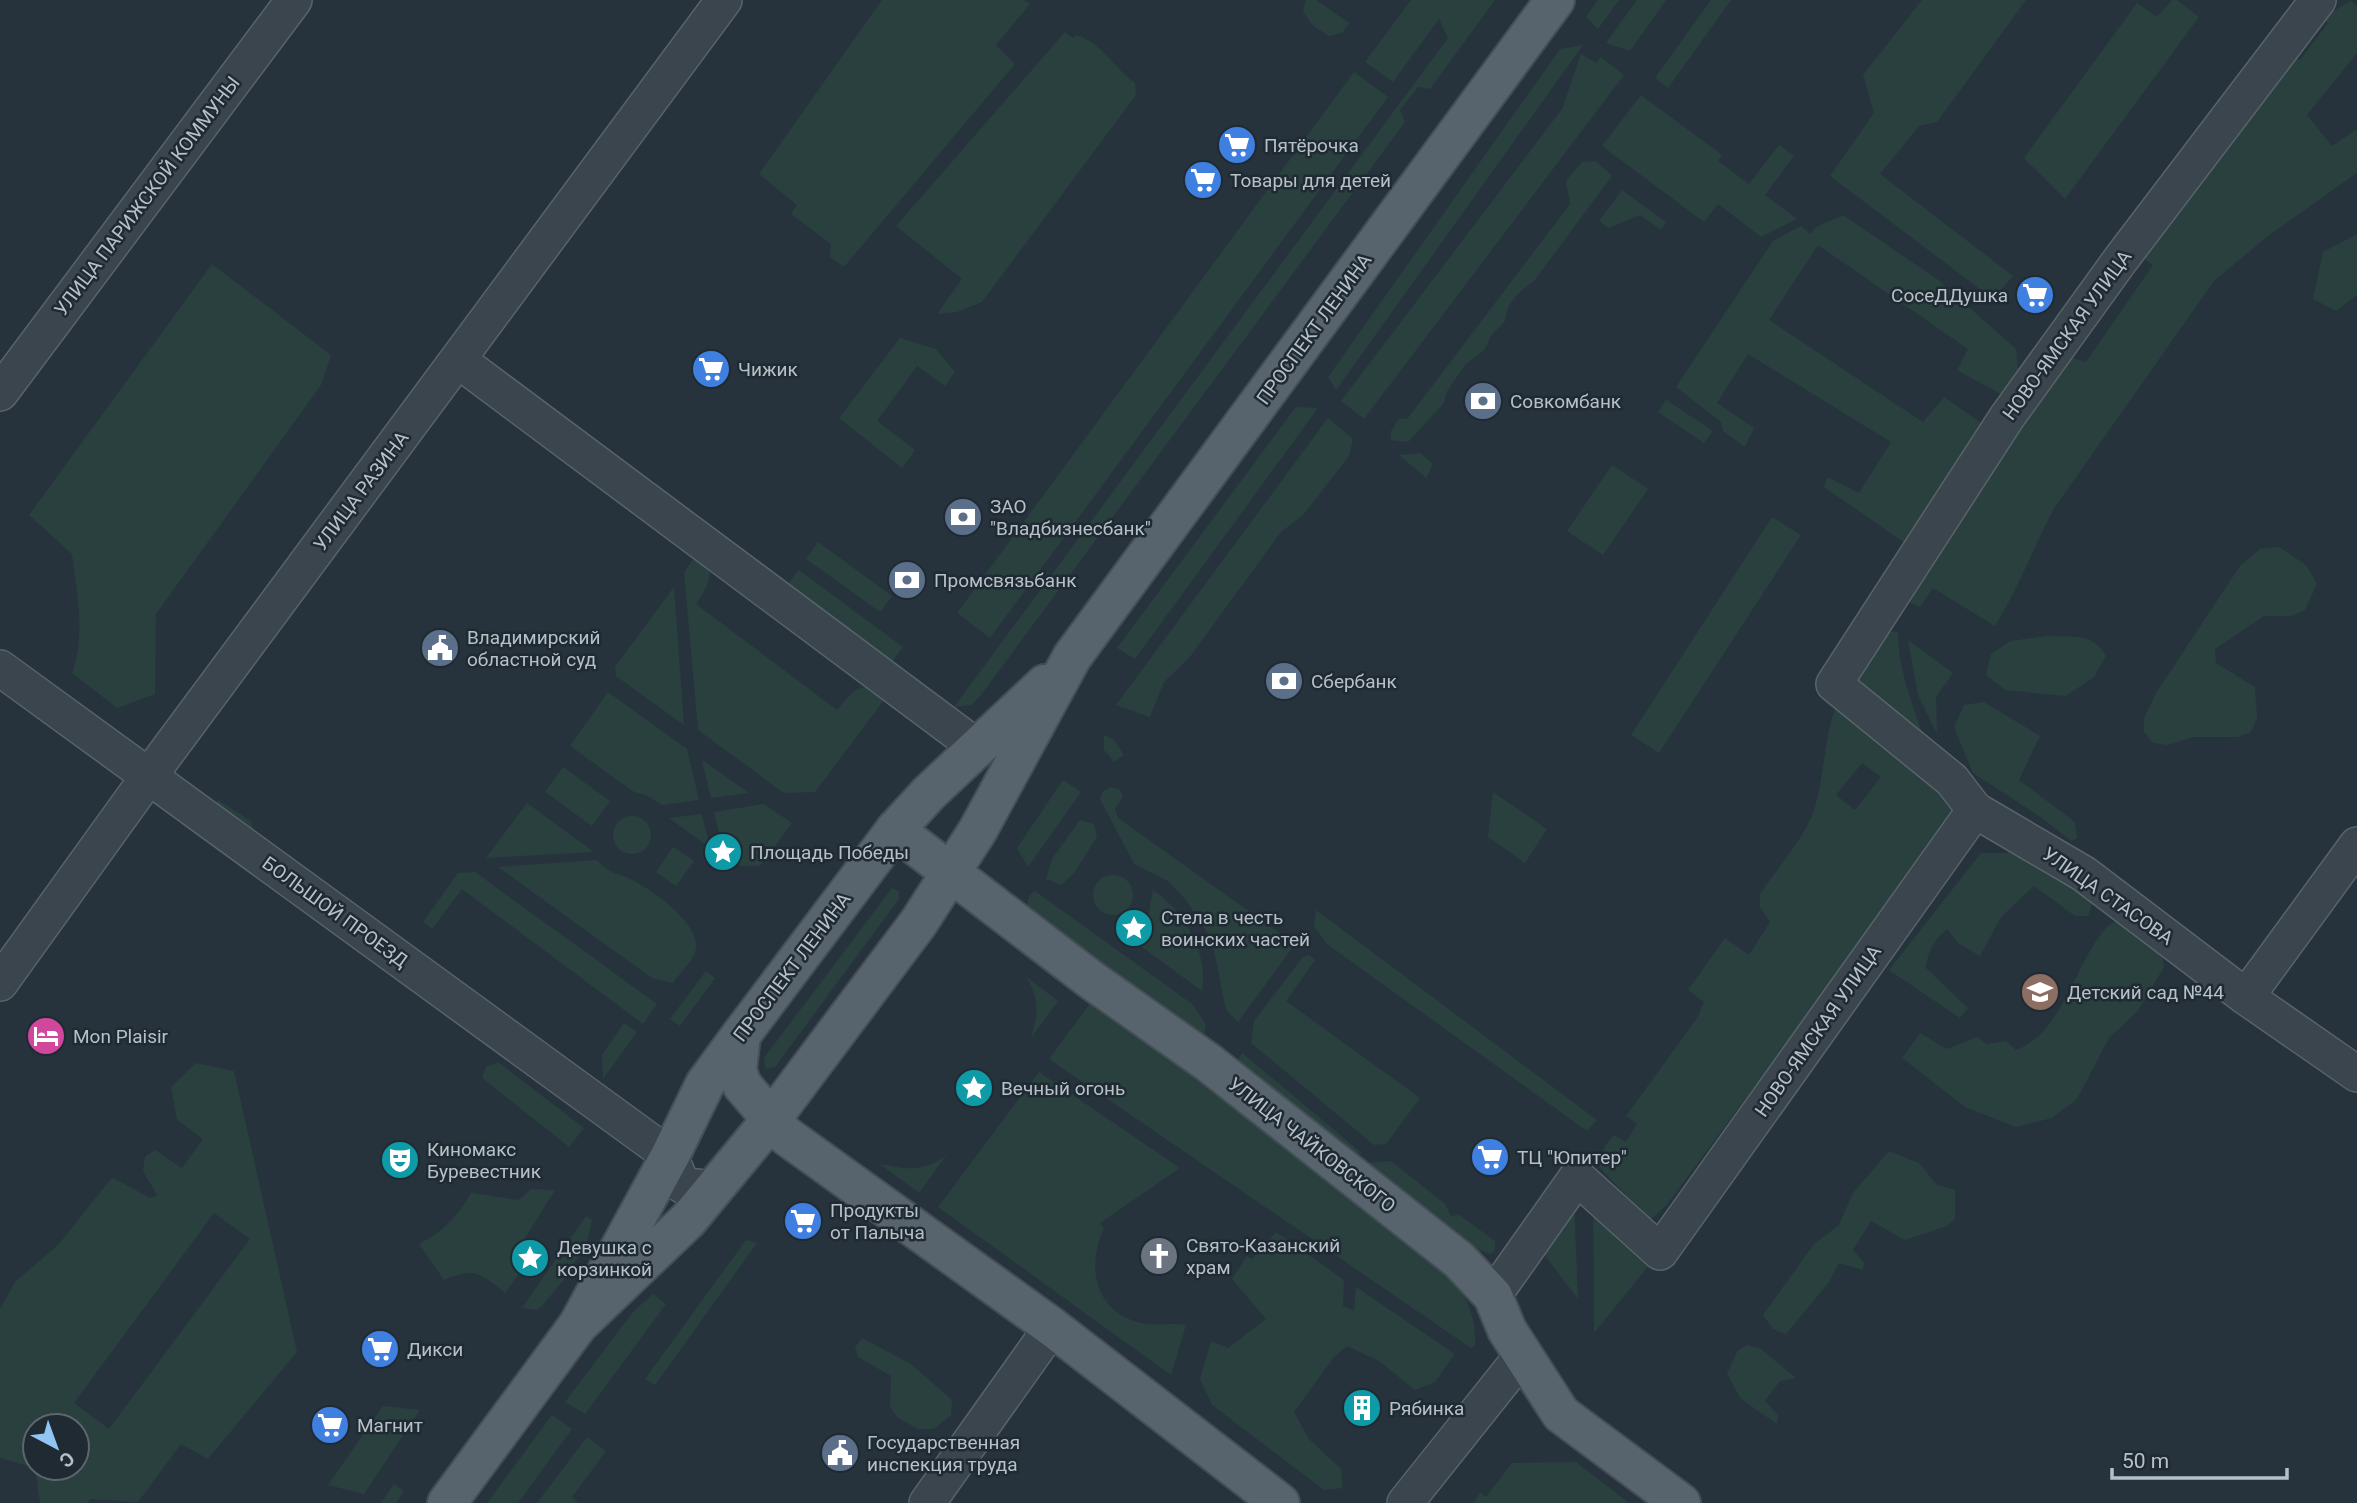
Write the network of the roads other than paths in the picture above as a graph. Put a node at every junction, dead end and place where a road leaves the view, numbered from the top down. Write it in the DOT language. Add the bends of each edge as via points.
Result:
graph roads {
  1 [pos="294,0"];
  2 [pos="724,0"];
  3 [pos="1555,0"];
  4 [pos="2318,0"];
  5 [pos="458,360"];
  6 [pos="0,393"];
  7 [pos="1072,657"];
  8 [pos="0,667"];
  9 [pos="1834,684"];
  10 [pos="978,748"];
  11 [pos="149,776"];
  12 [pos="1975,810"];
  13 [pos="895,830"];
  14 [pos="2357,845"];
  15 [pos="951,873"];
  16 [pos="0,983"];
  17 [pos="2246,997"];
  18 [pos="741,1035"];
  19 [pos="2357,1074"];
  20 [pos="771,1121"];
  21 [pos="670,1156"];
  22 [pos="713,1189"];
  23 [pos="1493,1296"];
  24 [pos="578,1325"];
  25 [pos="1052,1327"];
  26 [pos="1523,1355"];
  27 [pos="447,1503"];
  28 [pos="927,1503"];
  29 [pos="1280,1503"];
  30 [pos="1405,1503"];
  31 [pos="1681,1503"];
  1 -- 6 [label="street, УЛИЦА ПАРИЖСКОЙ КОММУНЫ"];
  2 -- 5 [label="street, УЛИЦА РАЗИНА"];
  3 -- 7 [label="main road, ПРОСПЕКТ ЛЕНИНА"];
  4 -- 9 [label="street, НОВО-ЯМСКАЯ УЛИЦА" via="2021,396"];
  5 -- 10 [label="street"];
  5 -- 11 [label="street, УЛИЦА РАЗИНА"];
  7 -- 10 [label="main road, ПРОСПЕКТ ЛЕНИНА"];
  7 -- 15 [label="main road, ПРОСПЕКТ ЛЕНИНА"];
  8 -- 11 [label="street, БОЛЬШОЙ ПРОЕЗД"];
  9 -- 12 [label="street, УЛИЦА СТАСОВА" via="1952,780"];
  10 -- 13 [label="main road, ПРОСПЕКТ ЛЕНИНА"];
  11 -- 16 [label="street, УЛИЦА РАЗИНА"];
  11 -- 21 [label="street, БОЛЬШОЙ ПРОЕЗД"];
  12 -- 17 [label="street, УЛИЦА СТАСОВА" via="2084,874"];
  12 -- 23 [label="street, НОВО-ЯМСКАЯ УЛИЦА" via="1660,1252 1577,1177"];
  13 -- 15 [label="main road, УЛИЦА ЧАЙКОВСКОГО"];
  13 -- 18 [label="main road, ПРОСПЕКТ ЛЕНИНА"];
  14 -- 17 [label="street"];
  15 -- 20 [label="main road, ПРОСПЕКТ ЛЕНИНА"];
  15 -- 23 [label="main road, УЛИЦА ЧАЙКОВСКОГО" via="1209,1063 1459,1260"];
  17 -- 19 [label="street, УЛИЦА СТАСОВА"];
  18 -- 20 [label="main road" via="737,1070 742,1085"];
  18 -- 21 [label="main road, ПРОСПЕКТ ЛЕНИНА" via="705,1084"];
  20 -- 22 [label="main road, ПРОСПЕКТ ЛЕНИНА"];
  20 -- 25 [label="main road"];
  21 -- 22 [label="street" via="682,1185"];
  21 -- 24 [label="main road, ПРОСПЕКТ ЛЕНИНА"];
  22 -- 24 [label="main road, ПРОСПЕКТ ЛЕНИНА" via="688,1220"];
  23 -- 26 [label="main road, УЛИЦА ЧАЙКОВСКОГО"];
  24 -- 27 [label="main road, ПРОСПЕКТ ЛЕНИНА"];
  25 -- 28 [label="street"];
  25 -- 29 [label="main road"];
  26 -- 30 [label="street"];
  26 -- 31 [label="main road, УЛИЦА ЧАЙКОВСКОГО" via="1561,1414"];
}
